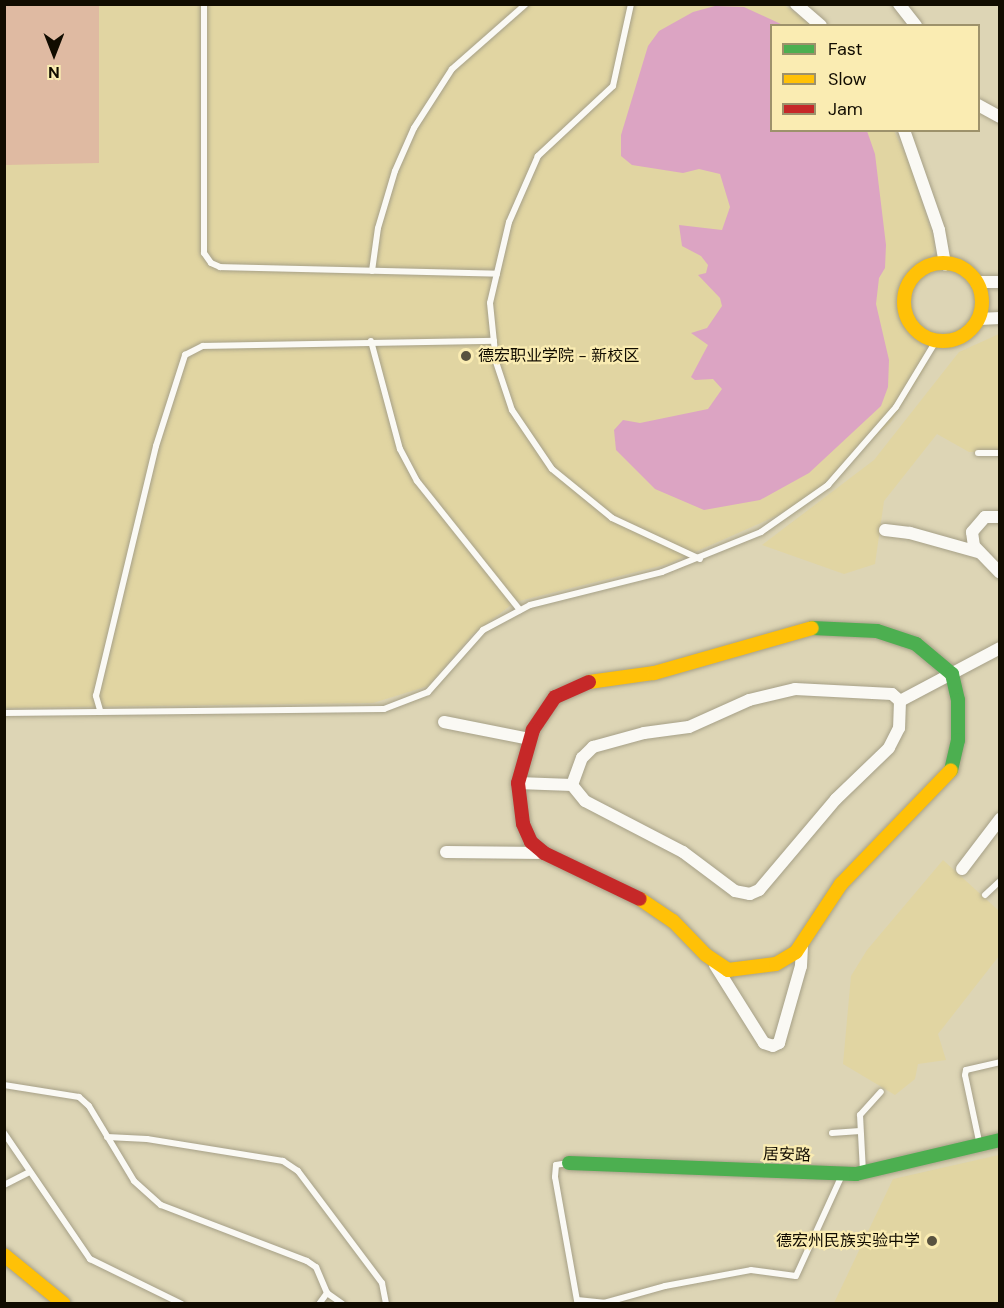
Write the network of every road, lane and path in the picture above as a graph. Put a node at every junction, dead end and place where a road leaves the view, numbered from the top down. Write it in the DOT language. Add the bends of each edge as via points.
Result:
graph roads {
  1 [pos="204,4"];
  2 [pos="526,4"];
  3 [pos="630,4"];
  4 [pos="796,4"];
  5 [pos="899,4"];
  6 [pos="819,24"];
  7 [pos="914,24"];
  8 [pos="980,106"];
  9 [pos="999,117"];
  10 [pos="905,132"];
  11 [pos="945,264"];
  12 [pos="372,271"];
  13 [pos="497,274"];
  14 [pos="976,282"];
  15 [pos="999,282"];
  16 [pos="999,318"];
  17 [pos="979,319"];
  18 [pos="371,341"];
  19 [pos="494,341"];
  20 [pos="936,341"];
  21 [pos="978,453"];
  22 [pos="999,453"];
  23 [pos="999,517"];
  24 [pos="885,530"];
  25 [pos="978,552"];
  26 [pos="700,559"];
  27 [pos="999,573"];
  28 [pos="520,610"];
  29 [pos="999,648"];
  30 [pos="952,674"];
  31 [pos="900,701"];
  32 [pos="100,710"];
  33 [pos="4,713"];
  34 [pos="444,722"];
  35 [pos="530,740"];
  36 [pos="518,783"];
  37 [pos="572,785"];
  38 [pos="999,819"];
  39 [pos="446,852"];
  40 [pos="544,853"];
  41 [pos="962,869"];
  42 [pos="999,881"];
  43 [pos="985,895"];
  44 [pos="801,943"];
  45 [pos="711,958"];
  46 [pos="999,1062"];
  47 [pos="4,1085"];
  48 [pos="881,1092"];
  49 [pos="860,1131"];
  50 [pos="832,1133"];
  51 [pos="4,1134"];
  52 [pos="107,1137"];
  53 [pos="999,1140"];
  54 [pos="980,1145"];
  55 [pos="569,1163"];
  56 [pos="29,1172"];
  57 [pos="863,1172"];
  58 [pos="843,1173"];
  59 [pos="4,1185"];
  60 [pos="4,1255"];
  61 [pos="327,1293"];
  62 [pos="64,1304"];
  63 [pos="182,1304"];
  64 [pos="319,1304"];
  65 [pos="343,1304"];
  66 [pos="386,1304"];
  1 -- 12 [label="lane" via="204,253 220,267"];
  2 -- 12 [label="lane" via="452,69 414,128 395,171 378,228"];
  3 -- 13 [label="lane" via="613,86 538,156 509,222"];
  4 -- 6 [label="street"];
  5 -- 7 [label="street"];
  8 -- 9 [label="street"];
  10 -- 11 [label="street" via="939,230"];
  11 -- 14 [label="street" via="960,267"];
  11 -- 20 [label="street" via="923,268 913,277 903,303 912,326"];
  12 -- 13 [label="lane"];
  13 -- 19 [label="lane" via="490,303"];
  14 -- 15 [label="street"];
  14 -- 17 [label="street" via="981,294"];
  16 -- 17 [label="street"];
  17 -- 20 [label="street" via="962,337"];
  18 -- 19 [label="lane"];
  18 -- 28 [label="lane" via="400,449 417,481"];
  18 -- 32 [label="lane" via="203,346 185,355 156,446 96,696"];
  19 -- 26 [label="lane" via="512,410 552,469 612,518"];
  20 -- 26 [label="lane" via="896,407 828,485 761,532"];
  21 -- 22 [label="lane"];
  23 -- 25 [label="street" via="985,517 975,525 972,532"];
  24 -- 25 [label="street"];
  25 -- 27 [label="street"];
  26 -- 28 [label="lane"];
  28 -- 32 [label="lane" via="483,630 428,692 384,709"];
  29 -- 30 [label="street"];
  30 -- 31 [label="street"];
  30 -- 35 [label="street" via="916,644 877,631 812,628 654,673 585,683 555,697"];
  30 -- 44 [label="street" via="958,700 958,740 951,772 841,884"];
  31 -- 37 [label="street" via="892,694 878,691 822,689 795,689 749,700 689,727 644,733 593,747 582,758"];
  31 -- 37 [label="street" via="898,728 889,747 836,799 770,880 750,894 735,891 683,852 585,801"];
  32 -- 33 [label="lane"];
  34 -- 35 [label="street"];
  35 -- 36 [label="street"];
  36 -- 37 [label="street"];
  36 -- 40 [label="street" via="523,824 531,842"];
  38 -- 41 [label="street"];
  39 -- 40 [label="street"];
  40 -- 45 [label="street" via="635,896 673,921"];
  42 -- 43 [label="lane"];
  44 -- 45 [label="street" via="796,952 776,964 746,971 728,970"];
  44 -- 45 [label="street" via="801,966 779,1042 773,1046 764,1043"];
  46 -- 54 [label="lane" via="966,1070"];
  47 -- 52 [label="lane" via="75,1094 89,1106"];
  48 -- 49 [label="lane" via="860,1115"];
  49 -- 50 [label="lane"];
  49 -- 57 [label="lane"];
  51 -- 56 [label="lane"];
  52 -- 61 [label="lane" via="134,1181 161,1205 307,1261 316,1267"];
  52 -- 66 [label="lane" via="147,1139 283,1161 298,1171 382,1283"];
  53 -- 54 [label="street, 居安路"];
  54 -- 57 [label="street, 居安路"];
  55 -- 58 [label="street, 居安路"];
  55 -- 58 [label="lane" via="556,1165 555,1176 577,1299 604,1303 751,1269 796,1276"];
  56 -- 59 [label="lane"];
  56 -- 63 [label="lane" via="90,1259"];
  57 -- 58 [label="street, 居安路"];
  60 -- 62 [label="street"];
  61 -- 64 [label="lane"];
  61 -- 65 [label="lane"];
}
